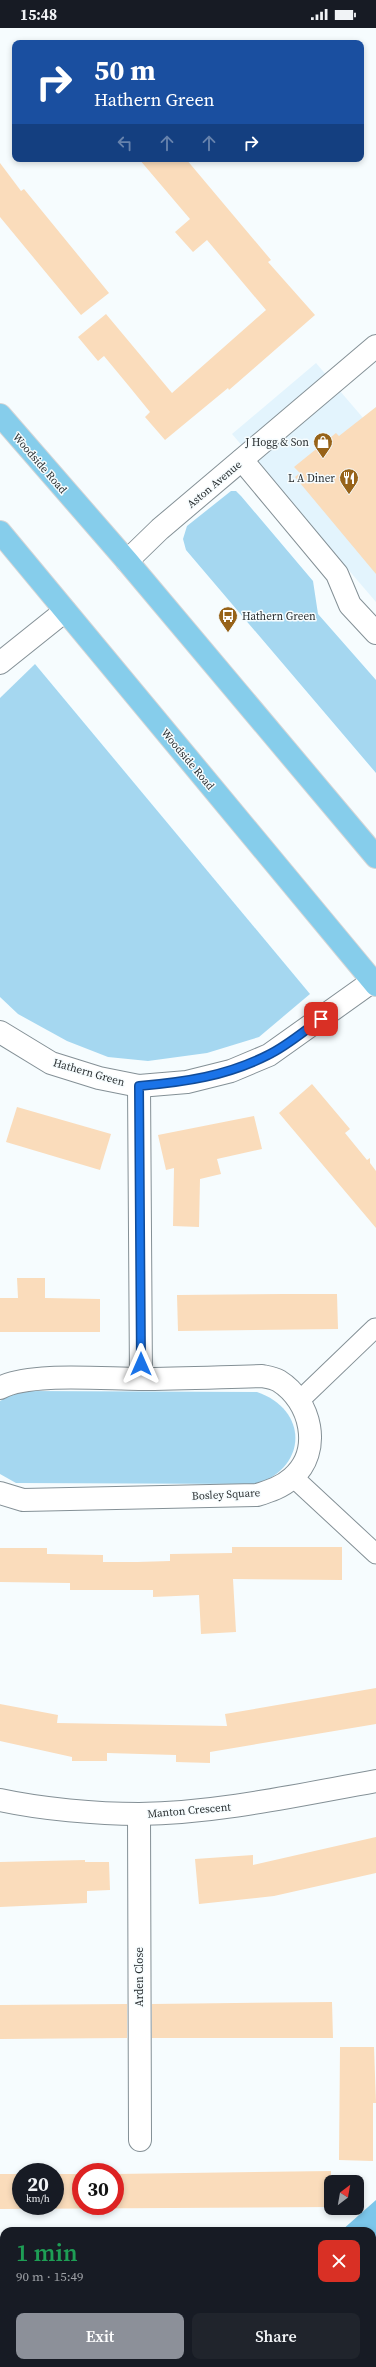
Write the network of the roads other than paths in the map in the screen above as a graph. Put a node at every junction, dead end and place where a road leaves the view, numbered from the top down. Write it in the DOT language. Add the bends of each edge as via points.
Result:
graph roads {
  1 [pos="376,346"];
  2 [pos="0,415"];
  3 [pos="242,460"];
  4 [pos="0,532"];
  5 [pos="127,561"];
  6 [pos="65,611"];
  7 [pos="376,633"];
  8 [pos="0,663"];
  9 [pos="376,857"];
  10 [pos="375,981"];
  11 [pos="0,1032"];
  12 [pos="139,1086"];
  13 [pos="375,1328"];
  14 [pos="141,1379"];
  15 [pos="0,1388"];
  16 [pos="299,1401"];
  17 [pos="293,1477"];
  18 [pos="0,1493"];
  19 [pos="376,1554"];
  20 [pos="376,1781"];
  21 [pos="0,1800"];
  22 [pos="139,1814"];
  23 [pos="140,2140"];
  1 -- 3 [label="street, Aston Avenue"];
  2 -- 5 [label="main road, Woodside Road"];
  3 -- 5 [label="street, Aston Avenue" via="160,529"];
  3 -- 7 [label="street" via="337,574 350,605"];
  4 -- 6 [label="main road, Woodside Road"];
  5 -- 9 [label="main road, Woodside Road"];
  6 -- 8 [label="street"];
  6 -- 10 [label="main road, Woodside Road"];
  10 -- 12 [label="street, Hathern Green" via="269,1055 216,1076 187,1082"];
  11 -- 12 [label="street, Hathern Green" via="51,1063 98,1078"];
  12 -- 14 [label="street"];
  13 -- 16 [label="lane"];
  14 -- 15 [label="street, Bosley Square" via="28,1379 8,1383"];
  14 -- 16 [label="street, Bosley Square" via="262,1376 278,1380 290,1389"];
  16 -- 17 [label="street, Bosley Square" via="304,1406 311,1434 308,1454"];
  17 -- 18 [label="street, Bosley Square" via="278,1488 257,1495 23,1500"];
  17 -- 19 [label="lane"];
  20 -- 22 [label="street, Manton Crescent" via="240,1805"];
  21 -- 22 [label="street, Manton Crescent" via="73,1810"];
  22 -- 23 [label="street, Arden Close"];
}
